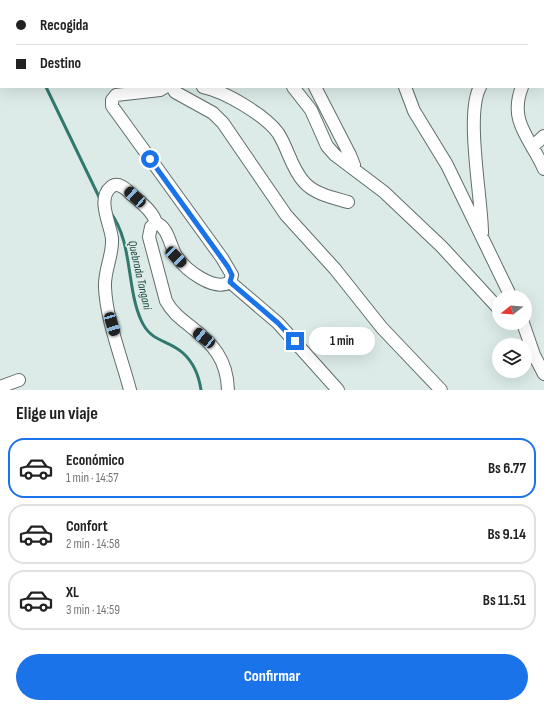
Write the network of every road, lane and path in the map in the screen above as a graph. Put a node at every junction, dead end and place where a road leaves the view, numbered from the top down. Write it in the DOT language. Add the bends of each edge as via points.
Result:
graph roads {
  1 [pos="163,88"];
  2 [pos="173,88"];
  3 [pos="208,88"];
  4 [pos="294,88"];
  5 [pos="316,88"];
  6 [pos="405,88"];
  7 [pos="480,88"];
  8 [pos="522,88"];
  9 [pos="544,136"];
  10 [pos="532,147"];
  11 [pos="353,168"];
  12 [pos="544,169"];
  13 [pos="348,202"];
  14 [pos="156,223"];
  15 [pos="481,236"];
  16 [pos="230,282"];
  17 [pos="508,290"];
  18 [pos="492,302"];
  19 [pos="522,330"];
  20 [pos="544,374"];
  21 [pos="19,380"];
  22 [pos="0,387"];
  23 [pos="130,390"];
  24 [pos="229,390"];
  25 [pos="338,390"];
  26 [pos="441,390"];
  1 -- 16 [label="street" via="116,95 112,103 113,109 225,263 232,275"];
  2 -- 26 [label="street" via="223,123 286,215 335,269 382,328"];
  3 -- 13 [label="street" via="238,101 277,132 304,183 316,191"];
  4 -- 11 [label="street" via="314,116 334,155"];
  5 -- 11 [label="street" via="350,155"];
  6 -- 15 [label="street" via="414,111 447,166"];
  7 -- 15 [label="street" via="475,105 475,135"];
  8 -- 10 [label="street" via="517,115"];
  9 -- 10 [label="street"];
  10 -- 12 [label="street"];
  11 -- 18 [label="street" via="384,192"];
  14 -- 16 [label="street" via="165,230 176,257 189,269 212,283 222,285"];
  14 -- 23 [label="street" via="153,215 124,188 114,185 108,190 105,206 112,241 105,272 105,288"];
  14 -- 24 [label="street" via="151,227 149,237 166,301 177,316 216,349 223,362"];
  15 -- 17 [label="street"];
  16 -- 25 [label="street" via="278,323"];
  19 -- 20 [label="street"];
  21 -- 22 [label="street"];
}
